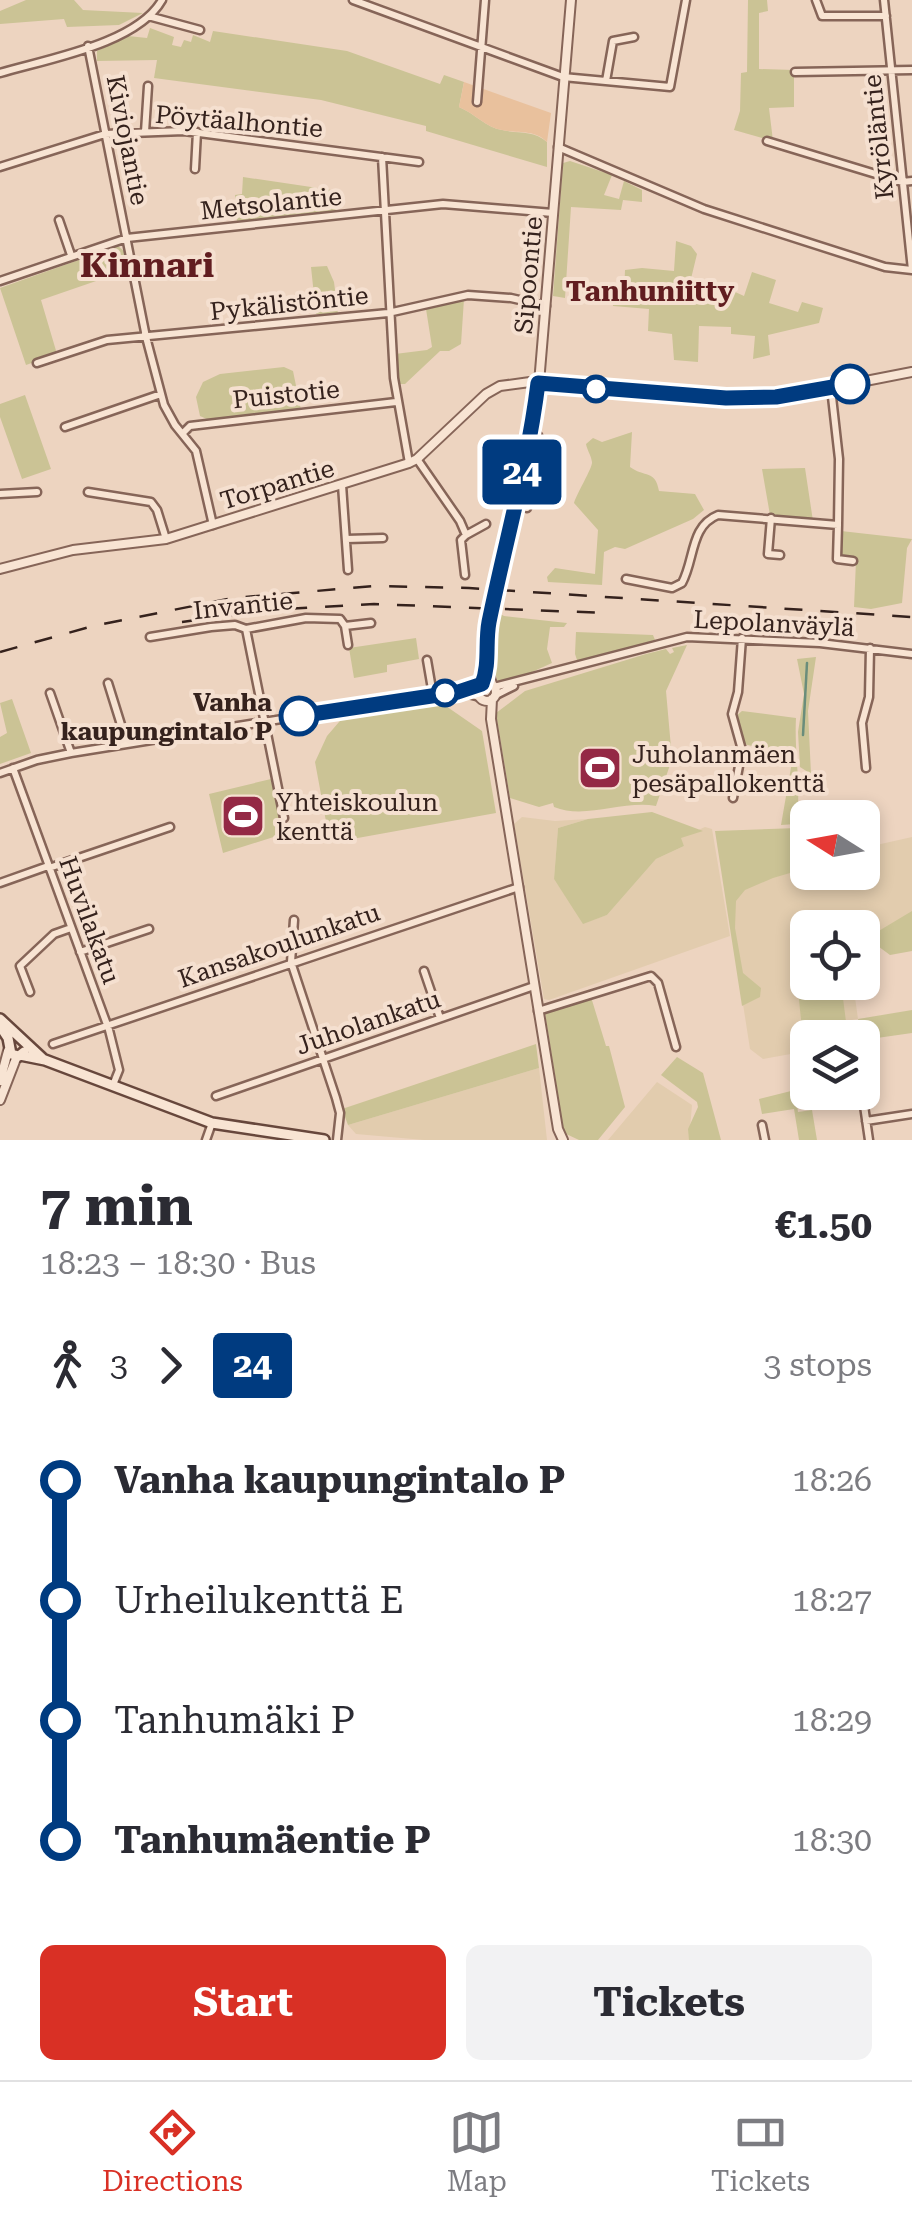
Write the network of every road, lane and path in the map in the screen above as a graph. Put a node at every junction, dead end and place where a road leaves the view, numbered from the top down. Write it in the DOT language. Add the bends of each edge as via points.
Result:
graph roads {
  1 [pos="162,0"];
  2 [pos="353,0"];
  3 [pos="485,0"];
  4 [pos="571,0"];
  5 [pos="686,0"];
  6 [pos="816,0"];
  7 [pos="884,0"];
  8 [pos="886,16"];
  9 [pos="152,17"];
  10 [pos="200,30"];
  11 [pos="634,38"];
  12 [pos="88,46"];
  13 [pos="482,48"];
  14 [pos="912,70"];
  15 [pos="794,72"];
  16 [pos="892,72"];
  17 [pos="0,73"];
  18 [pos="563,77"];
  19 [pos="606,81"];
  20 [pos="148,86"];
  21 [pos="477,102"];
  22 [pos="145,132"];
  23 [pos="197,132"];
  24 [pos="106,134"];
  25 [pos="767,141"];
  26 [pos="558,147"];
  27 [pos="382,157"];
  28 [pos="419,162"];
  29 [pos="0,167"];
  30 [pos="195,170"];
  31 [pos="912,181"];
  32 [pos="902,182"];
  33 [pos="384,212"];
  34 [pos="553,213"];
  35 [pos="59,220"];
  36 [pos="127,238"];
  37 [pos="71,255"];
  38 [pos="912,270"];
  39 [pos="0,281"];
  40 [pos="546,306"];
  41 [pos="388,313"];
  42 [pos="146,337"];
  43 [pos="37,363"];
  44 [pos="912,372"];
  45 [pos="538,383"];
  46 [pos="830,388"];
  47 [pos="162,394"];
  48 [pos="397,402"];
  49 [pos="65,427"];
  50 [pos="182,433"];
  51 [pos="529,434"];
  52 [pos="413,461"];
  53 [pos="342,485"];
  54 [pos="37,492"];
  55 [pos="88,492"];
  56 [pos="0,494"];
  57 [pos="527,508"];
  58 [pos="771,518"];
  59 [pos="486,524"];
  60 [pos="838,525"];
  61 [pos="213,526"];
  62 [pos="466,535"];
  63 [pos="382,538"];
  64 [pos="166,539"];
  65 [pos="346,539"];
  66 [pos="780,554"];
  67 [pos="853,561"];
  68 [pos="0,569"];
  69 [pos="348,570"];
  70 [pos="465,575"];
  71 [pos="626,579"];
  72 [pos="342,622"];
  73 [pos="371,624"];
  74 [pos="246,629"];
  75 [pos="150,638"];
  76 [pos="742,638"];
  77 [pos="348,645"];
  78 [pos="870,648"];
  79 [pos="912,654"];
  80 [pos="427,660"];
  81 [pos="108,684"];
  82 [pos="487,692"];
  83 [pos="50,693"];
  84 [pos="433,695"];
  85 [pos="264,720"];
  86 [pos="127,744"];
  87 [pos="71,753"];
  88 [pos="13,768"];
  89 [pos="866,768"];
  90 [pos="0,773"];
  91 [pos="734,798"];
  92 [pos="284,818"];
  93 [pos="170,827"];
  94 [pos="48,867"];
  95 [pos="0,882"];
  96 [pos="518,886"];
  97 [pos="294,920"];
  98 [pos="71,928"];
  99 [pos="149,929"];
  100 [pos="80,952"];
  101 [pos="291,962"];
  102 [pos="424,971"];
  103 [pos="534,986"];
  104 [pos="30,992"];
  105 [pos="538,1011"];
  106 [pos="440,1018"];
  107 [pos="0,1019"];
  108 [pos="107,1024"];
  109 [pos="0,1026"];
  110 [pos="23,1042"];
  111 [pos="53,1044"];
  112 [pos="676,1048"];
  113 [pos="13,1052"];
  114 [pos="323,1059"];
  115 [pos="45,1060"];
  116 [pos="0,1080"];
  117 [pos="112,1086"];
  118 [pos="216,1096"];
  119 [pos="0,1100"];
  120 [pos="864,1110"];
  121 [pos="912,1114"];
  122 [pos="866,1121"];
  123 [pos="212,1123"];
  124 [pos="762,1125"];
  125 [pos="206,1140"];
  126 [pos="324,1140"];
  127 [pos="337,1140"];
  128 [pos="560,1140"];
  129 [pos="765,1140"];
  130 [pos="868,1140"];
  1 -- 9 [label="street"];
  2 -- 13 [label="street"];
  3 -- 13 [label="street"];
  4 -- 18 [label="street, Sipoontie"];
  5 -- 19 [label="street" via="670,87"];
  6 -- 8 [label="street" via="822,16"];
  7 -- 8 [label="street, Kyröläntie"];
  8 -- 16 [label="street, Kyröläntie"];
  9 -- 10 [label="street"];
  9 -- 12 [label="street"];
  11 -- 19 [label="street" via="614,40"];
  12 -- 17 [label="street"];
  12 -- 24 [label="street, Kiviojantie"];
  13 -- 18 [label="street"];
  13 -- 21 [label="street"];
  14 -- 16 [label="street"];
  15 -- 16 [label="street"];
  16 -- 32 [label="street, Kyröläntie"];
  18 -- 19 [label="street"];
  18 -- 26 [label="street, Sipoontie"];
  20 -- 22 [label="street"];
  22 -- 23 [label="street, Pöytäalhontie"];
  22 -- 24 [label="street, Pöytäalhontie"];
  23 -- 27 [label="street, Pöytäalhontie"];
  23 -- 30 [label="street"];
  24 -- 29 [label="street, Pöytäalhontie"];
  24 -- 36 [label="street, Kiviojantie"];
  25 -- 32 [label="street"];
  26 -- 34 [label="street, Sipoontie"];
  26 -- 38 [label="street" via="709,210 885,268"];
  27 -- 28 [label="street, Pöytäalhontie"];
  27 -- 33 [label="street"];
  31 -- 32 [label="street"];
  32 -- 38 [label="street, Kyröläntie"];
  33 -- 34 [label="street, Metsolantie" via="464,204"];
  33 -- 36 [label="street, Metsolantie"];
  33 -- 41 [label="street"];
  34 -- 40 [label="street, Sipoontie"];
  35 -- 37 [label="street"];
  36 -- 37 [label="street, Metsolantie"];
  36 -- 42 [label="street, Kiviojantie"];
  37 -- 39 [label="street, Metsolantie"];
  40 -- 41 [label="street, Pykälistöntie" via="468,295"];
  40 -- 45 [label="street, Sipoontie"];
  41 -- 42 [label="street, Pykälistöntie"];
  41 -- 48 [label="street"];
  42 -- 43 [label="street, Pykälistöntie" via="107,340"];
  42 -- 47 [label="street, Kiviojantie"];
  44 -- 46 [label="street"];
  45 -- 46 [label="street" via="726,398"];
  45 -- 51 [label="street, Sipoontie"];
  45 -- 52 [label="street, Torpantie" via="486,394"];
  46 -- 60 [label="street"];
  47 -- 49 [label="street"];
  47 -- 50 [label="street, Kiviojantie"];
  48 -- 50 [label="street, Puistotie" via="190,426"];
  48 -- 52 [label="street"];
  50 -- 61 [label="street, Kiviojantie" via="196,451"];
  51 -- 57 [label="street" via="538,436"];
  51 -- 82 [label="street, Sipoontie" via="488,627"];
  52 -- 53 [label="street, Torpantie"];
  52 -- 62 [label="street"];
  53 -- 61 [label="street, Torpantie"];
  53 -- 65 [label="street"];
  54 -- 56 [label="street"];
  55 -- 64 [label="street" via="151,502"];
  58 -- 60 [label="street"];
  58 -- 66 [label="street" via="768,554"];
  58 -- 71 [label="street" via="708,518 688,573 672,588"];
  59 -- 62 [label="street"];
  60 -- 67 [label="street" via="836,559"];
  61 -- 64 [label="street, Torpantie"];
  62 -- 70 [label="street"];
  63 -- 65 [label="street"];
  64 -- 68 [label="street, Torpantie" via="74,550"];
  65 -- 69 [label="street"];
  72 -- 73 [label="street, Invantie"];
  72 -- 74 [label="street, Invantie" via="306,618"];
  72 -- 77 [label="street"];
  74 -- 75 [label="street, Invantie" via="212,627"];
  74 -- 85 [label="street"];
  76 -- 78 [label="street, Lepolanväylä"];
  76 -- 82 [label="street, Lepolanväylä" via="668,639"];
  76 -- 91 [label="street" via="732,714 742,750"];
  78 -- 79 [label="street, Lepolanväylä"];
  78 -- 89 [label="street" via="862,723"];
  80 -- 84 [label="street"];
  81 -- 86 [label="street"];
  82 -- 84 [label="street, Lepolanväylä"];
  82 -- 96 [label="street, Sipoontie"];
  83 -- 87 [label="street"];
  84 -- 85 [label="street, Lepolanväylä"];
  85 -- 86 [label="street, Lepolanväylä"];
  85 -- 92 [label="street"];
  86 -- 87 [label="street, Lepolanväylä"];
  87 -- 88 [label="street, Lepolanväylä"];
  88 -- 90 [label="street, Lepolanväylä"];
  88 -- 94 [label="street, Huvilakatu"];
  93 -- 94 [label="street"];
  94 -- 95 [label="street"];
  94 -- 98 [label="street, Huvilakatu"];
  96 -- 101 [label="street, Kansakoulunkatu"];
  96 -- 103 [label="street, Sipoontie"];
  97 -- 101 [label="street"];
  98 -- 100 [label="street, Huvilakatu"];
  98 -- 104 [label="street" via="54,934 20,966"];
  99 -- 100 [label="street"];
  100 -- 108 [label="street, Huvilakatu"];
  101 -- 108 [label="street, Kansakoulunkatu"];
  101 -- 114 [label="street"];
  102 -- 106 [label="street"];
  103 -- 105 [label="street, Sipoontie"];
  103 -- 106 [label="street, Juholankatu"];
  105 -- 112 [label="street" via="651,976"];
  105 -- 128 [label="street, Sipoontie"];
  106 -- 114 [label="street, Juholankatu"];
  107 -- 110 [label="main road"];
  108 -- 111 [label="street, Kansakoulunkatu"];
  108 -- 117 [label="street, Huvilakatu" via="118,1070"];
  109 -- 113 [label="main road"];
  110 -- 113 [label="main road"];
  110 -- 113 [label="main road"];
  110 -- 115 [label="main road"];
  113 -- 115 [label="main road"];
  113 -- 116 [label="street"];
  113 -- 119 [label="street"];
  114 -- 118 [label="street, Juholankatu"];
  114 -- 127 [label="street" via="340,1113"];
  115 -- 117 [label="main road"];
  117 -- 123 [label="main road"];
  120 -- 122 [label="street"];
  121 -- 122 [label="street"];
  122 -- 130 [label="street"];
  123 -- 125 [label="street"];
  123 -- 126 [label="main road"];
  124 -- 129 [label="street"];
}
